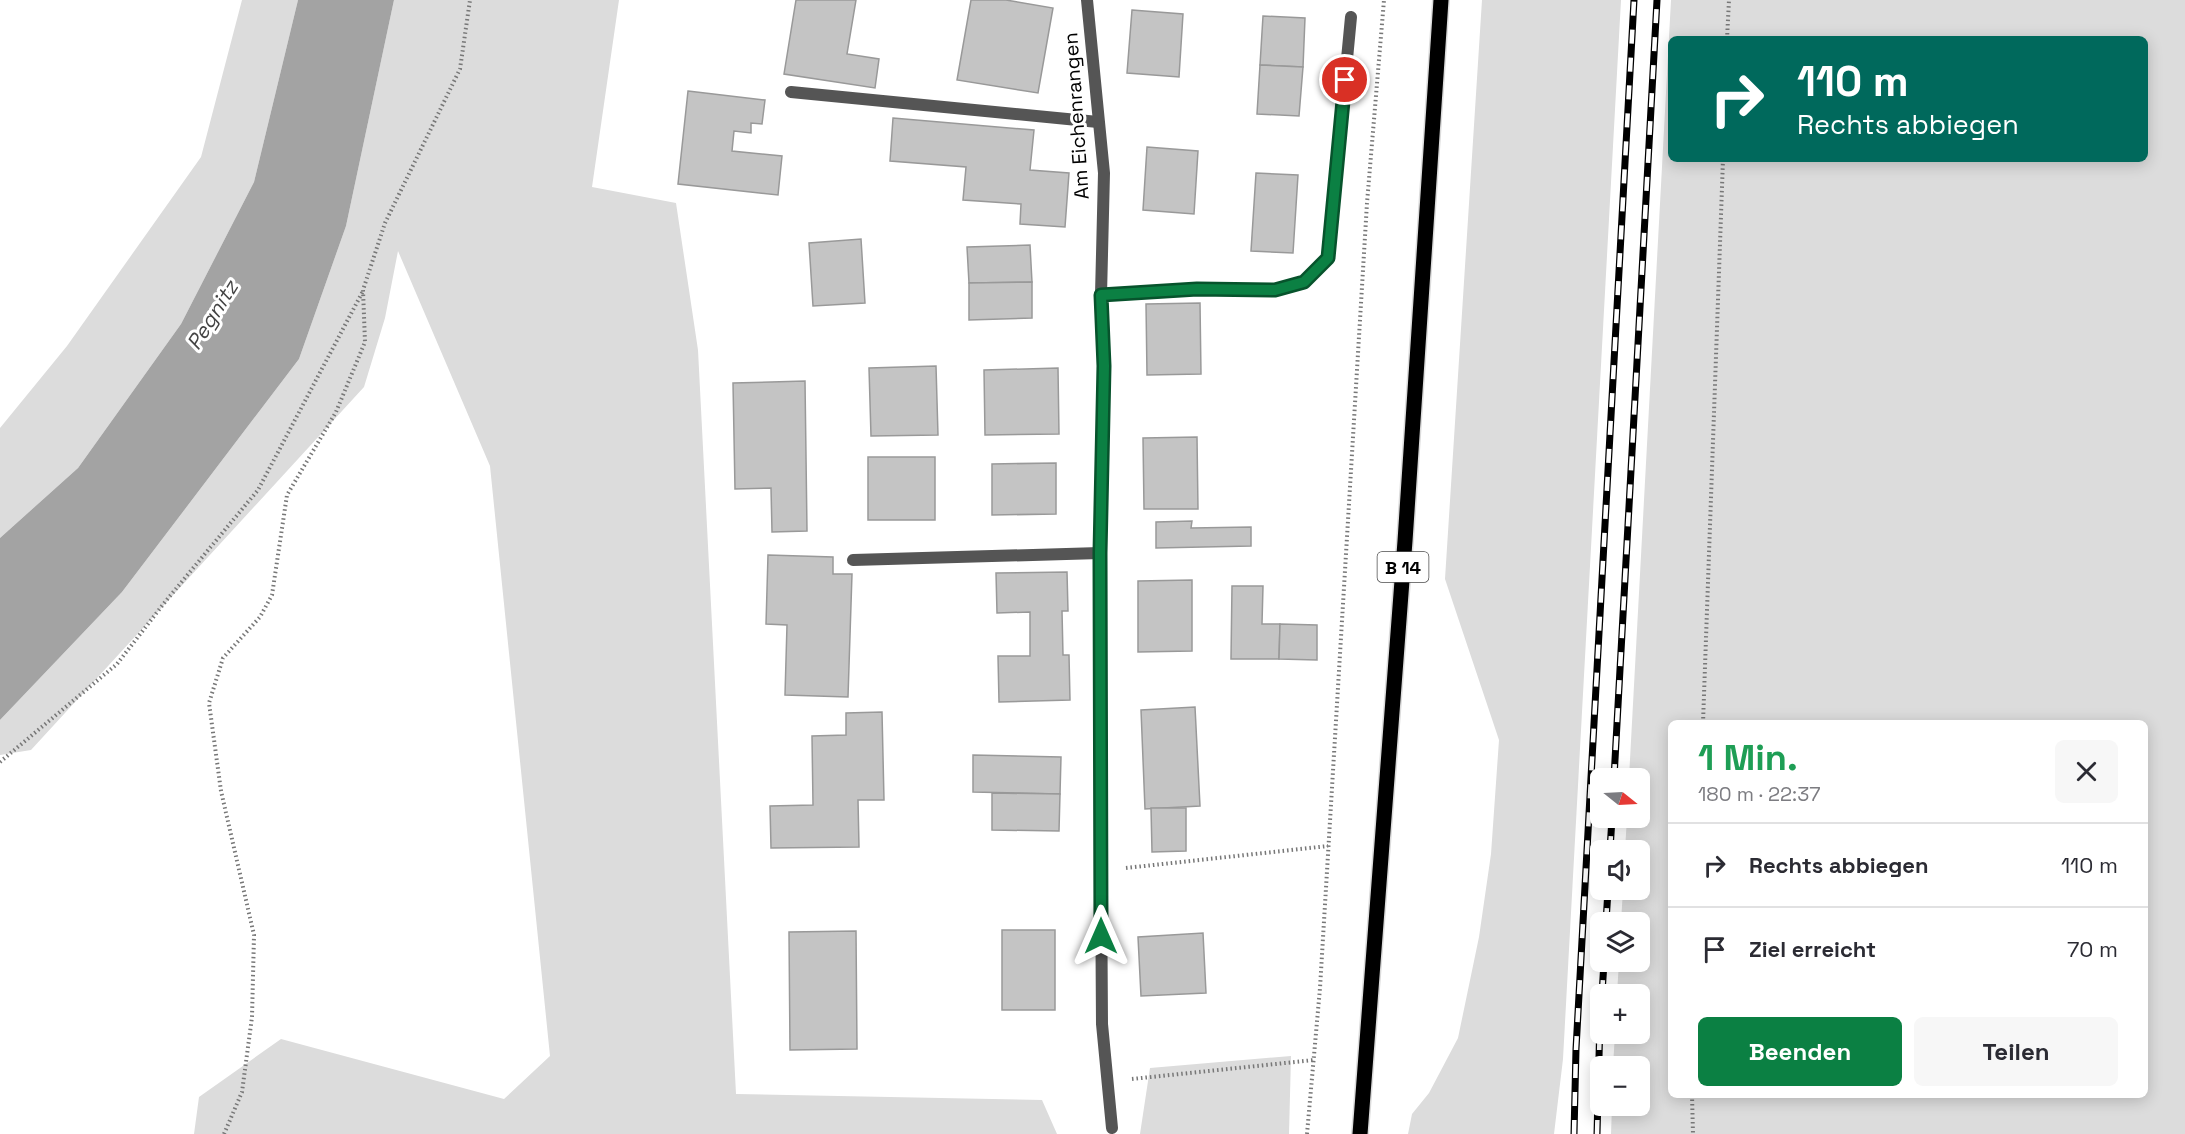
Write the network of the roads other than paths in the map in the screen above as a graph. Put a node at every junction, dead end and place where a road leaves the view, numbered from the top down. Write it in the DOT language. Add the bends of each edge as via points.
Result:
graph roads {
  1 [pos="1087,0"];
  2 [pos="1441,0"];
  3 [pos="1351,17"];
  4 [pos="791,93"];
  5 [pos="1098,122"];
  6 [pos="1101,295"];
  7 [pos="1100,553"];
  8 [pos="853,560"];
  9 [pos="1112,1128"];
  10 [pos="1360,1134"];
  1 -- 5 [label="street, Am Eichenrangen"];
  2 -- 10 [label="main road, B 14"];
  3 -- 6 [label="street" via="1328,258 1304,282 1275,290 1197,289"];
  4 -- 5 [label="street"];
  5 -- 6 [label="street, Am Eichenrangen" via="1104,173"];
  6 -- 7 [label="street, Am Eichenrangen" via="1104,366"];
  7 -- 8 [label="street"];
  7 -- 9 [label="street, Am Eichenrangen" via="1102,1023"];
}
